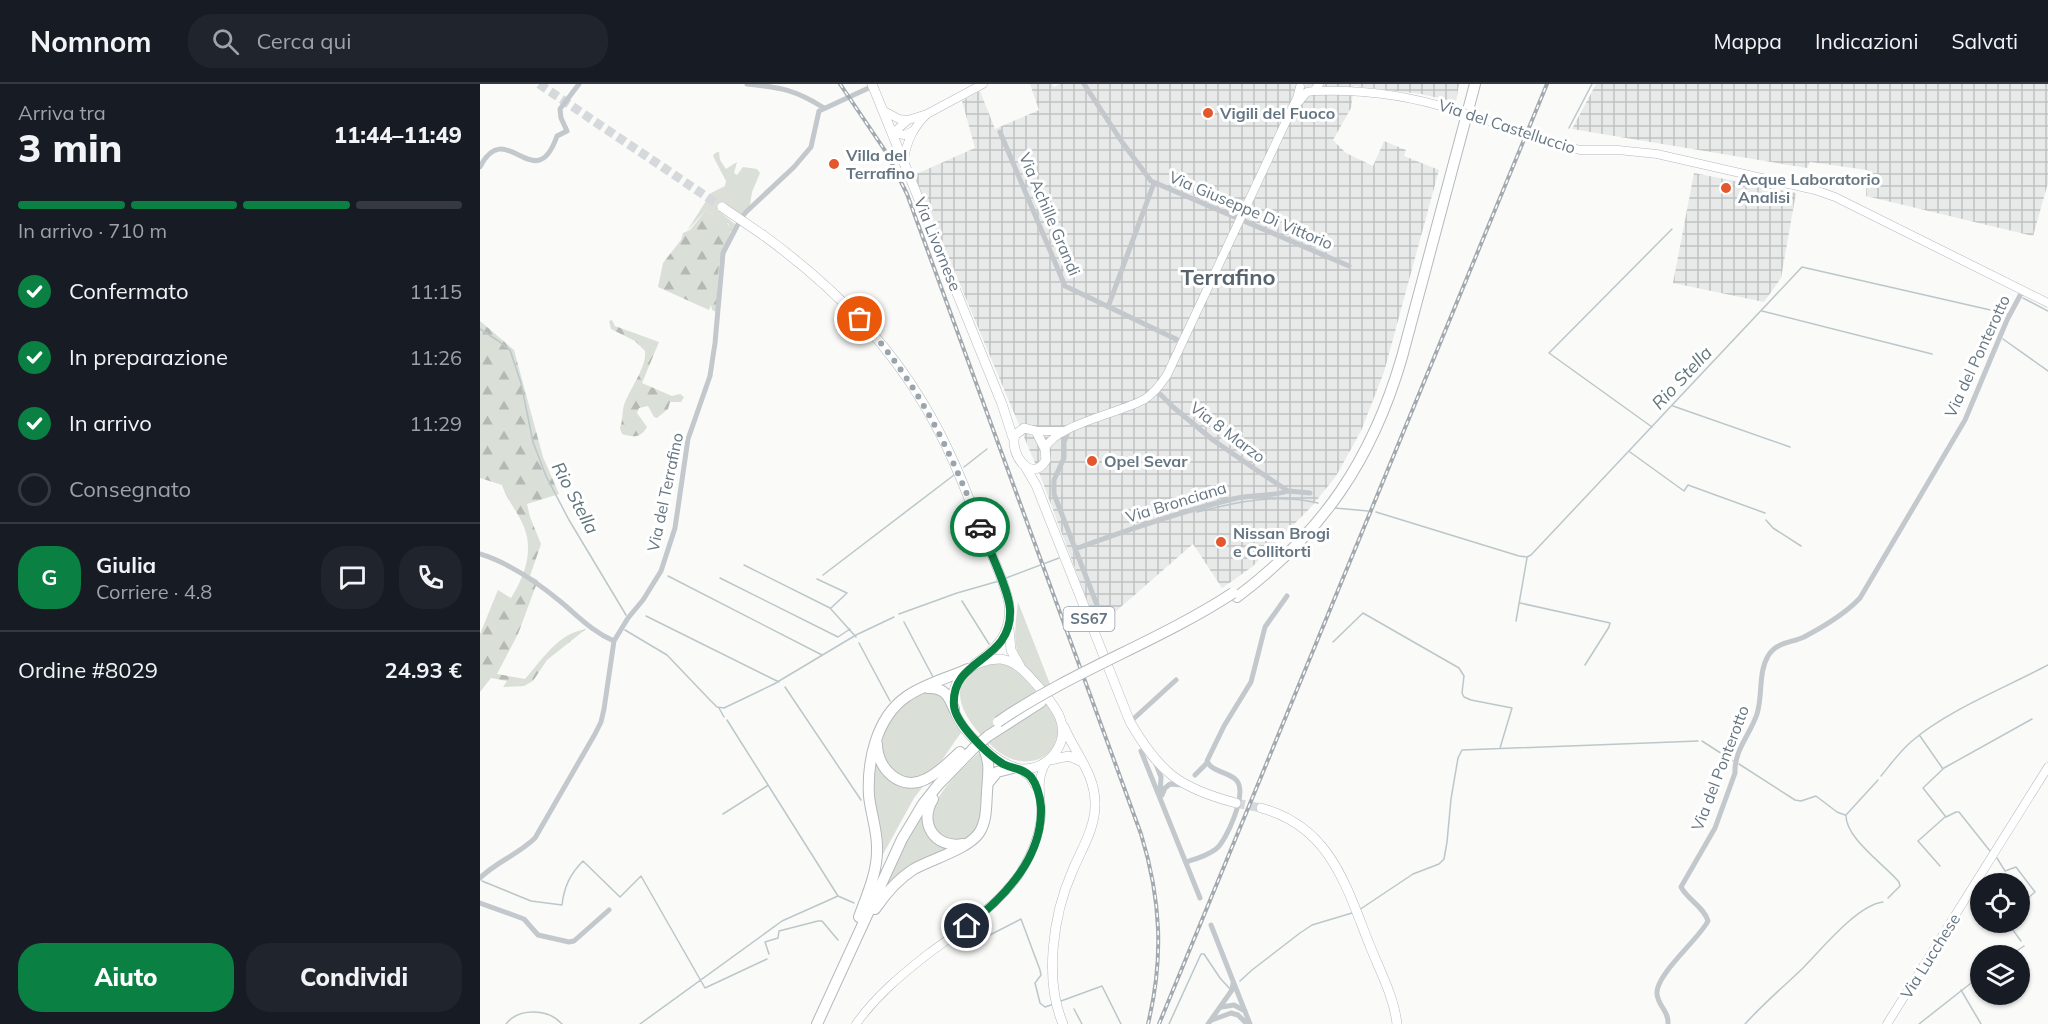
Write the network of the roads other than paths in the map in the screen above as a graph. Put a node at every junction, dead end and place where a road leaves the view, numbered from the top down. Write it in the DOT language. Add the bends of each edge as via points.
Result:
graph roads {
  1 [pos="579,84"];
  2 [pos="747,84"];
  3 [pos="983,84"];
  4 [pos="1084,84"];
  5 [pos="1326,84"];
  6 [pos="1470,84"];
  7 [pos="1475,84"];
  8 [pos="873,85"];
  9 [pos="1299,86"];
  10 [pos="1314,89"];
  11 [pos="1333,90"];
  12 [pos="824,108"];
  13 [pos="884,111"];
  14 [pos="1291,111"];
  15 [pos="927,114"];
  16 [pos="908,120"];
  17 [pos="913,131"];
  18 [pos="1000,132"];
  19 [pos="893,133"];
  20 [pos="904,159"];
  21 [pos="480,167"];
  22 [pos="1154,183"];
  23 [pos="722,207"];
  24 [pos="1240,219"];
  25 [pos="1349,266"];
  26 [pos="2023,290"];
  27 [pos="2048,303"];
  28 [pos="1108,307"];
  29 [pos="1182,342"];
  30 [pos="1156,390"];
  31 [pos="1002,404"];
  32 [pos="1032,429"];
  33 [pos="1063,432"];
  34 [pos="1013,438"];
  35 [pos="1064,442"];
  36 [pos="1046,448"];
  37 [pos="1041,467"];
  38 [pos="1026,468"];
  39 [pos="1036,485"];
  40 [pos="1288,491"];
  41 [pos="1310,493"];
  42 [pos="1075,549"];
  43 [pos="480,554"];
  44 [pos="1235,595"];
  45 [pos="1287,596"];
  46 [pos="1097,605"];
  47 [pos="1009,624"];
  48 [pos="614,641"];
  49 [pos="971,666"];
  50 [pos="1022,668"];
  51 [pos="1176,680"];
  52 [pos="919,689"];
  53 [pos="954,709"];
  54 [pos="1130,722"];
  55 [pos="1063,724"];
  56 [pos="879,732"];
  57 [pos="974,745"];
  58 [pos="1146,752"];
  59 [pos="1047,762"];
  60 [pos="1207,763"];
  61 [pos="1084,764"];
  62 [pos="957,765"];
  63 [pos="2048,767"];
  64 [pos="1017,768"];
  65 [pos="1195,775"];
  66 [pos="1188,787"];
  67 [pos="987,788"];
  68 [pos="1039,792"];
  69 [pos="1161,800"];
  70 [pos="1236,803"];
  71 [pos="1261,808"];
  72 [pos="966,843"];
  73 [pos="1186,862"];
  74 [pos="480,879"];
  75 [pos="1200,898"];
  76 [pos="480,903"];
  77 [pos="609,910"];
  78 [pos="858,921"];
  79 [pos="1211,925"];
  80 [pos="853,945"];
  81 [pos="1234,981"];
  82 [pos="1222,1006"];
  83 [pos="1245,1011"];
  84 [pos="1209,1022"];
  85 [pos="810,1024"];
  86 [pos="817,1024"];
  87 [pos="856,1024"];
  88 [pos="1063,1024"];
  89 [pos="1248,1024"];
  90 [pos="1397,1024"];
  91 [pos="1668,1024"];
  92 [pos="1887,1024"];
  1 -- 21 [label="street" via="560,109 567,131 557,136 546,158 529,159 502,147 487,156"];
  2 -- 12 [label="street" via="784,89"];
  3 -- 15 [label="main road"];
  4 -- 22 [label="street, Via Giuseppe Di Vittorio"];
  5 -- 11 [label="main road"];
  6 -- 44 [label="highway" via="1397,355 1369,431 1352,465 1317,515"];
  7 -- 44 [label="highway" via="1400,364 1375,432 1323,516 1282,560"];
  8 -- 12 [label="street"];
  8 -- 13 [label="main road, Via Livornese / SS67"];
  9 -- 10 [label="main road"];
  9 -- 14 [label="main road"];
  10 -- 11 [label="main road, Via del Castelluccio"];
  10 -- 14 [label="main road"];
  11 -- 26 [label="main road, Via del Castelluccio, bridge" via="1406,96 1580,150 1657,154 1815,190"];
  12 -- 48 [label="street, Via del Terrafino" via="817,115 811,147 746,213 723,253 710,376 688,439 675,528 661,572"];
  13 -- 16 [label="main road"];
  13 -- 19 [label="main road, Via Livornese / SS67"];
  14 -- 24 [label="main road"];
  15 -- 16 [label="main road"];
  15 -- 17 [label="main road"];
  16 -- 19 [label="main road"];
  17 -- 19 [label="main road" via="904,135"];
  17 -- 20 [label="main road"];
  18 -- 28 [label="street, Via Achille Grandi" via="1063,283"];
  19 -- 20 [label="main road, Via Livornese / SS67"];
  20 -- 31 [label="main road, Via Livornese / SS67"];
  22 -- 24 [label="street, Via Giuseppe Di Vittorio"];
  22 -- 28 [label="street"];
  23 -- 47 [label="main road, bridge" via="803,265 839,297 904,374 950,453 1009,604"];
  24 -- 25 [label="street, Via Giuseppe Di Vittorio"];
  24 -- 29 [label="main road"];
  26 -- 27 [label="main road, Via del Castelluccio"];
  26 -- 91 [label="street, Via del Ponterotto" via="1965,420 1860,598 1804,637 1780,645 1769,654 1762,672 1757,714 1736,758 1735,773 1715,828 1681,887 1708,921 1658,986 1657,996 1667,1013"];
  28 -- 29 [label="street, Via Achille Grandi"];
  29 -- 30 [label="main road"];
  30 -- 33 [label="main road" via="1133,405"];
  30 -- 40 [label="street, Via 8 Marzo" via="1214,440"];
  31 -- 32 [label="main road, Via Livornese / SS67"];
  31 -- 34 [label="main road, Via Livornese / SS67"];
  32 -- 33 [label="main road"];
  32 -- 34 [label="main road" via="1019,430"];
  32 -- 36 [label="main road, Via Livornese / SS67"];
  33 -- 35 [label="street"];
  33 -- 35 [label="street"];
  33 -- 36 [label="main road" via="1049,440"];
  34 -- 38 [label="main road, Via Livornese / SS67" via="1018,459"];
  35 -- 42 [label="street" via="1064,458 1053,489"];
  36 -- 37 [label="main road" via="1046,460"];
  37 -- 38 [label="main road"];
  37 -- 39 [label="main road"];
  38 -- 39 [label="main road, Via Livornese / SS67"];
  39 -- 54 [label="main road, Via Livornese / SS67"];
  40 -- 41 [label="street, Via Bronciana"];
  40 -- 42 [label="street, Via Bronciana" via="1219,502"];
  42 -- 46 [label="street"];
  43 -- 48 [label="street" via="539,586 595,632"];
  44 -- 57 [label="highway, bridge" via="1185,629 1041,702"];
  44 -- 57 [label="highway, bridge" via="1026,703"];
  45 -- 60 [label="street" via="1265,627 1251,682"];
  47 -- 49 [label="main road" via="997,647"];
  47 -- 50 [label="main road" via="1011,650"];
  48 -- 74 [label="street, Via del Terrafino" via="604,710 595,734 528,845 504,858"];
  49 -- 50 [label="main road" via="1001,659"];
  49 -- 52 [label="highway"];
  49 -- 53 [label="main road" via="957,686"];
  50 -- 55 [label="main road" via="1055,707"];
  51 -- 54 [label="street"];
  52 -- 53 [label="highway" via="940,689"];
  52 -- 56 [label="highway" via="893,708"];
  53 -- 57 [label="main road"];
  54 -- 58 [label="main road, Via Livornese / SS67"];
  55 -- 59 [label="main road" via="1062,741"];
  55 -- 61 [label="main road"];
  56 -- 57 [label="highway" via="877,747 882,766 892,777 906,782 926,780"];
  56 -- 78 [label="highway" via="869,784 877,861"];
  57 -- 62 [label="highway"];
  57 -- 64 [label="main road"];
  57 -- 67 [label="highway" via="989,763"];
  57 -- 78 [label="highway" via="932,783 900,830"];
  58 -- 66 [label="main road, SS67"];
  58 -- 69 [label="street, Via Livornese / SS67"];
  58 -- 69 [label="street, Via Livornese / SS67" via="1161,777"];
  59 -- 61 [label="main road" via="1069,756"];
  59 -- 64 [label="main road"];
  59 -- 68 [label="main road" via="1039,776"];
  60 -- 65 [label="street"];
  60 -- 73 [label="street" via="1236,780 1240,798 1220,845"];
  61 -- 88 [label="main road" via="1093,786 1095,811 1065,891 1052,969"];
  62 -- 72 [label="highway" via="930,803 927,820 930,831 939,840 954,845"];
  62 -- 80 [label="highway" via="902,839"];
  63 -- 92 [label="main road, Via Lucchese"];
  64 -- 67 [label="highway" via="1000,770"];
  64 -- 68 [label="main road"];
  66 -- 69 [label="street" via="1170,784"];
  66 -- 70 [label="main road, SS67"];
  67 -- 72 [label="highway" via="983,825 976,837"];
  68 -- 87 [label="main road" via="1041,817 1036,842 1012,884 977,918 899,977"];
  69 -- 73 [label="street, Via Livornese / SS67"];
  71 -- 90 [label="main road" via="1294,821 1319,842 1336,865 1390,996"];
  72 -- 80 [label="highway" via="901,879 875,908"];
  73 -- 75 [label="street, Via Livornese / SS67"];
  76 -- 77 [label="street" via="524,919 538,935 569,942"];
  78 -- 85 [label="highway"];
  79 -- 81 [label="street"];
  80 -- 86 [label="highway"];
  81 -- 82 [label="street"];
  81 -- 83 [label="street"];
  82 -- 83 [label="street" via="1234,1005"];
  82 -- 84 [label="street"];
  83 -- 89 [label="street"];
  84 -- 89 [label="street" via="1231,1012"];
}
